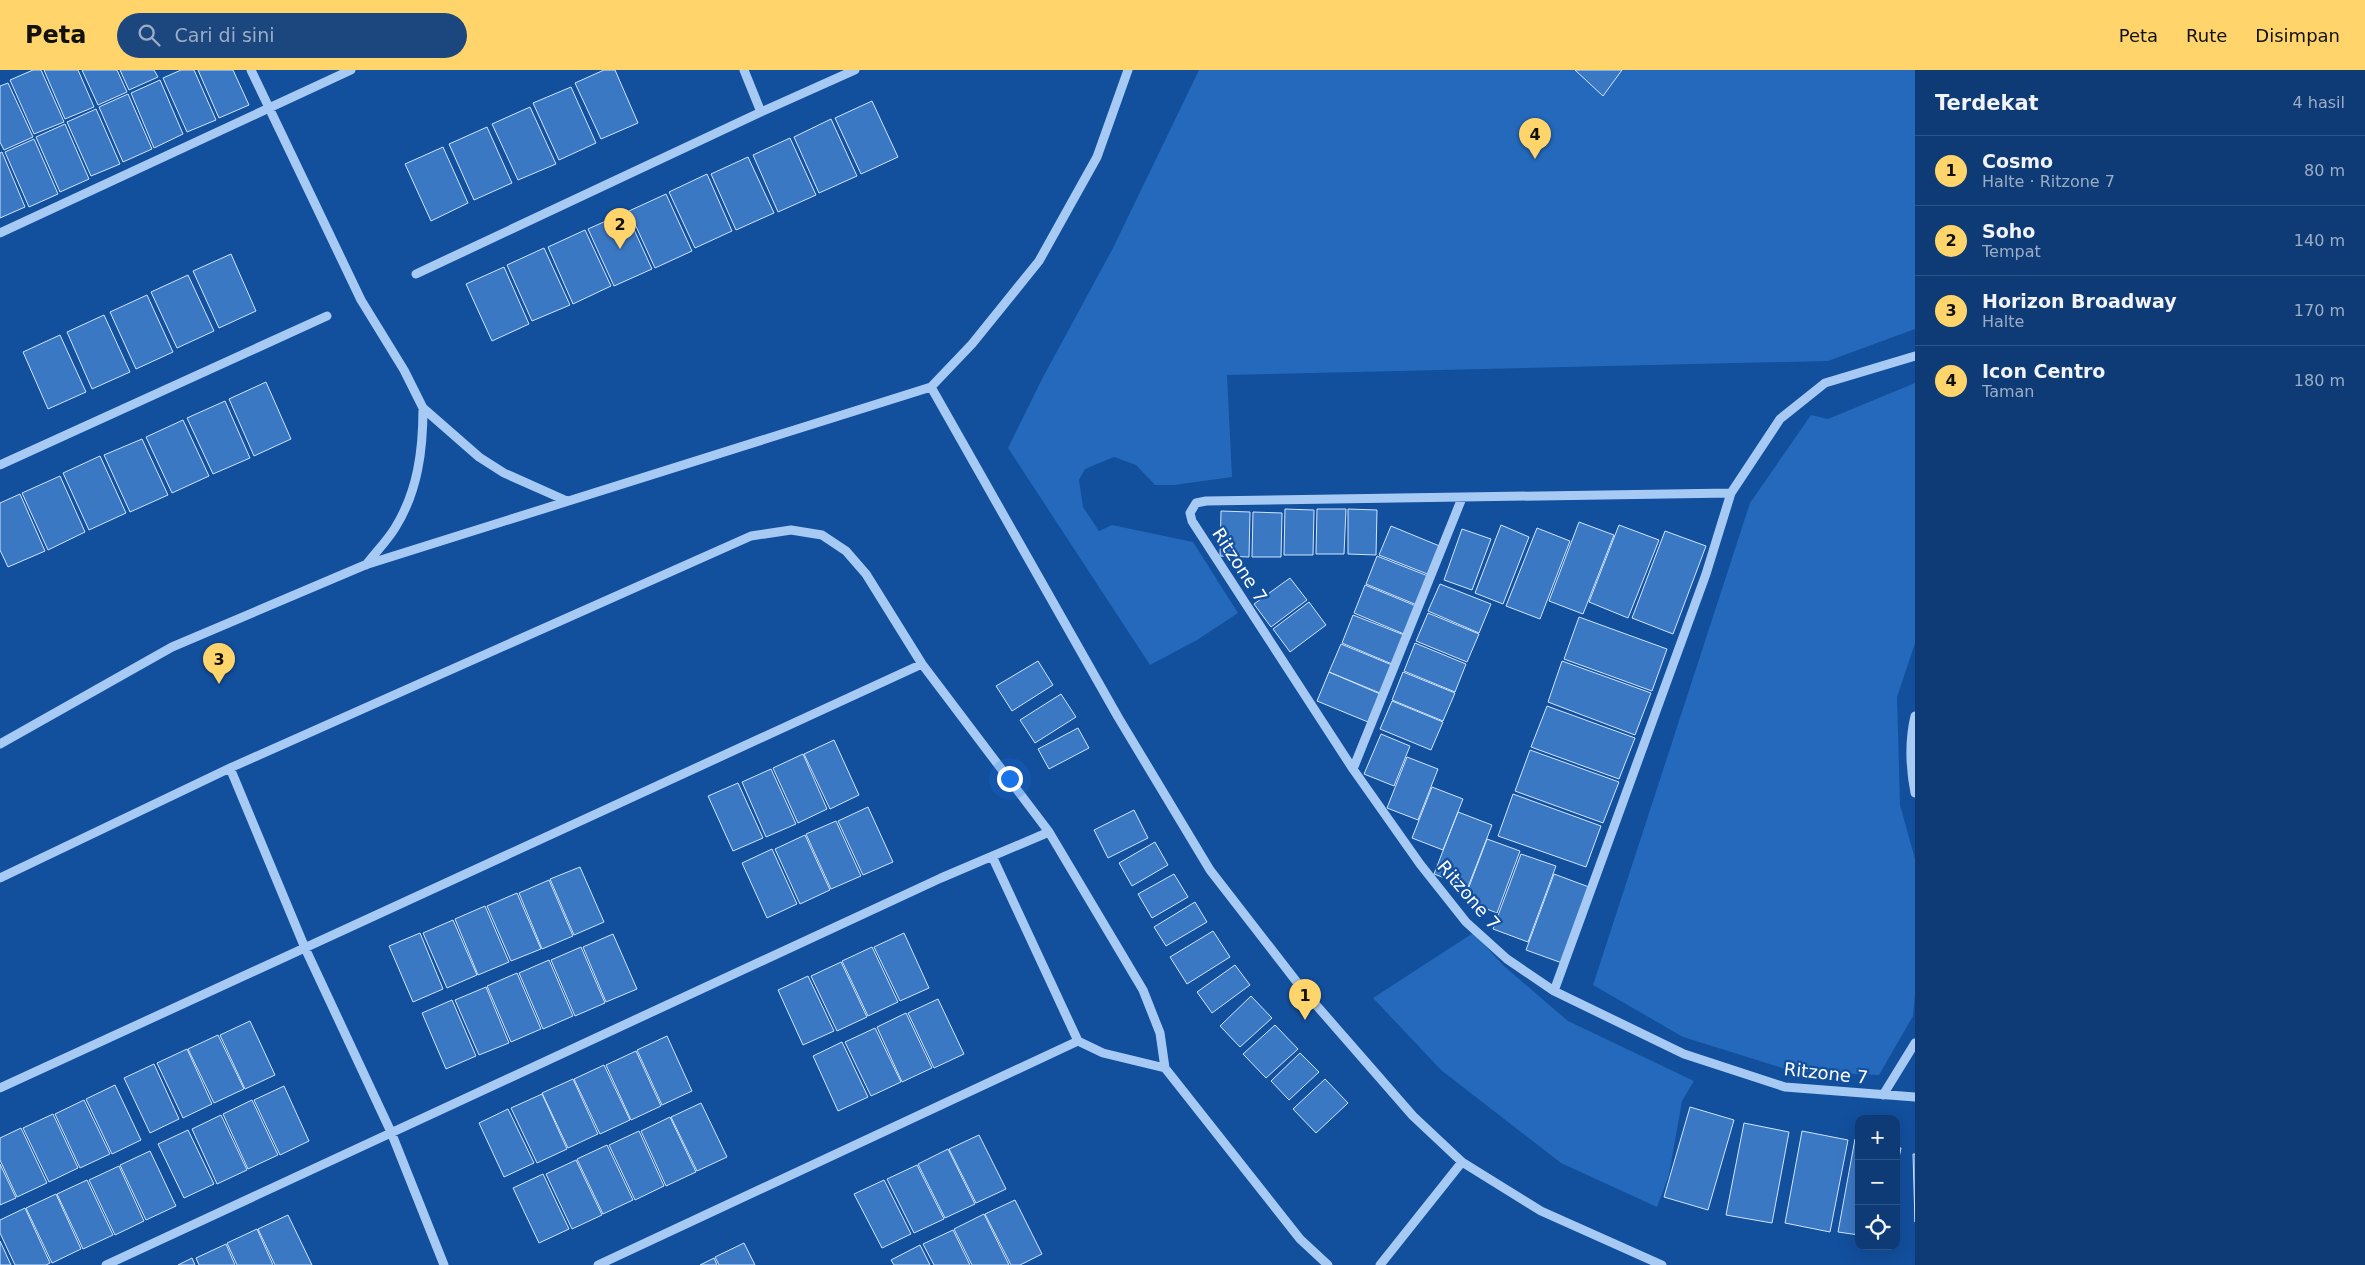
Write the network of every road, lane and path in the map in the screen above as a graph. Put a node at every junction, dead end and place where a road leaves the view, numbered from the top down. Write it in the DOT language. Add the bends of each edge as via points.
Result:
graph roads {
  1 [pos="251,70"];
  2 [pos="352,70"];
  3 [pos="744,70"];
  4 [pos="855,70"];
  5 [pos="1128,70"];
  6 [pos="269,110"];
  7 [pos="761,112"];
  8 [pos="0,233"];
  9 [pos="416,274"];
  10 [pos="327,316"];
  11 [pos="1915,356"];
  12 [pos="931,387"];
  13 [pos="423,408"];
  14 [pos="0,465"];
  15 [pos="1731,493"];
  16 [pos="1462,498"];
  17 [pos="567,501"];
  18 [pos="365,565"];
  19 [pos="922,664"];
  20 [pos="1915,716"];
  21 [pos="0,744"];
  22 [pos="230,768"];
  23 [pos="1353,769"];
  24 [pos="1915,793"];
  25 [pos="1049,832"];
  26 [pos="992,856"];
  27 [pos="0,878"];
  28 [pos="305,948"];
  29 [pos="1554,990"];
  30 [pos="1078,1041"];
  31 [pos="1915,1043"];
  32 [pos="1164,1068"];
  33 [pos="0,1088"];
  34 [pos="1883,1095"];
  35 [pos="1915,1097"];
  36 [pos="391,1132"];
  37 [pos="1462,1162"];
  38 [pos="106,1265"];
  39 [pos="444,1265"];
  40 [pos="598,1265"];
  41 [pos="1328,1265"];
  42 [pos="1380,1265"];
  43 [pos="1662,1265"];
  1 -- 6 [label="street"];
  2 -- 6 [label="street"];
  3 -- 7 [label="street"];
  4 -- 7 [label="street"];
  5 -- 12 [label="street" via="1097,157 1039,261 972,344"];
  6 -- 8 [label="street"];
  6 -- 13 [label="street" via="361,300"];
  7 -- 9 [label="street"];
  10 -- 14 [label="street"];
  11 -- 15 [label="street" via="1825,383 1780,418"];
  12 -- 17 [label="street"];
  12 -- 37 [label="street" via="1113,709 1210,870 1303,990 1413,1116"];
  13 -- 17 [label="street" via="479,457 504,473"];
  13 -- 18 [label="street" via="423,444 409,503 394,529"];
  15 -- 16 [label="street"];
  15 -- 29 [label="street" via="1706,574"];
  16 -- 23 [label="street"];
  16 -- 23 [label="street, Ritzone 7" via="1206,501 1196,503 1192,508 1192,521"];
  17 -- 18 [label="street"];
  18 -- 21 [label="street" via="172,647"];
  19 -- 22 [label="street" via="866,574 846,550 822,535 791,530 751,536"];
  19 -- 25 [label="street"];
  19 -- 28 [label="street"];
  20 -- 24 [label="street" via="1910,770"];
  22 -- 27 [label="street"];
  22 -- 28 [label="street"];
  23 -- 29 [label="street, Ritzone 7" via="1420,864 1466,922 1507,959"];
  25 -- 26 [label="street"];
  25 -- 32 [label="street" via="1143,990 1160,1033"];
  26 -- 30 [label="street"];
  26 -- 36 [label="street"];
  28 -- 33 [label="street"];
  28 -- 36 [label="street"];
  29 -- 34 [label="street, Ritzone 7" via="1684,1054 1785,1087"];
  30 -- 32 [label="street" via="1103,1053"];
  30 -- 40 [label="street"];
  31 -- 34 [label="street"];
  32 -- 41 [label="street" via="1300,1239"];
  34 -- 35 [label="street, Ritzone 7"];
  36 -- 38 [label="street"];
  36 -- 39 [label="street"];
  37 -- 42 [label="street"];
  37 -- 43 [label="street" via="1541,1211"];
}
